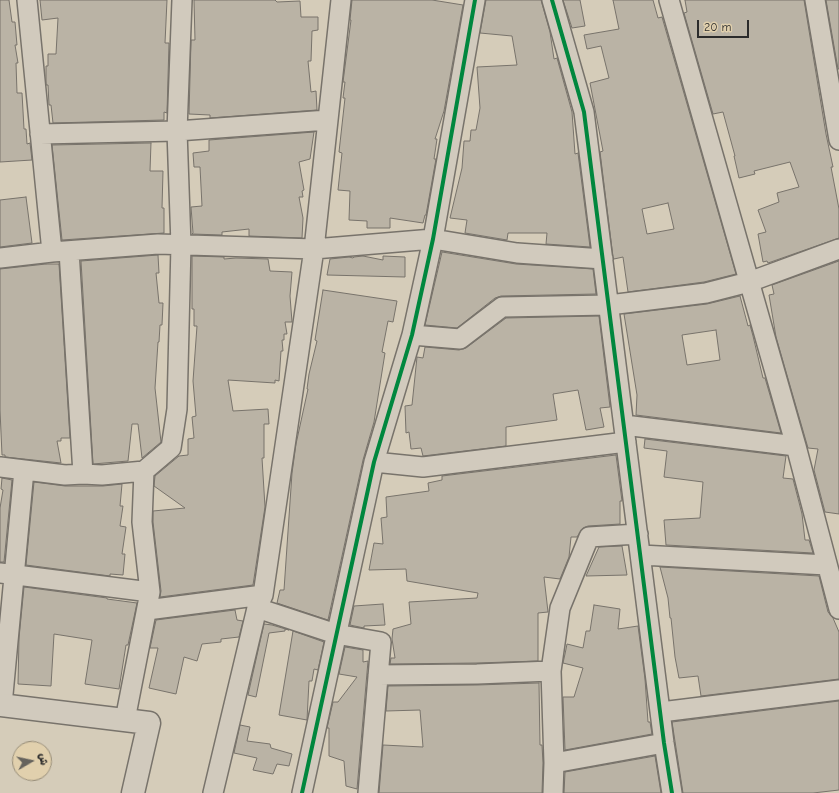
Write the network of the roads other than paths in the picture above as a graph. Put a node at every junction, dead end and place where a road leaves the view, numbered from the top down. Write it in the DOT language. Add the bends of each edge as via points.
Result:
graph roads {
  1 [pos="27,0"];
  2 [pos="182,0"];
  3 [pos="341,0"];
  4 [pos="475,0"];
  5 [pos="552,0"];
  6 [pos="669,0"];
  7 [pos="815,0"];
  8 [pos="328,120"];
  9 [pos="177,131"];
  10 [pos="40,134"];
  11 [pos="839,140"];
  12 [pos="433,239"];
  13 [pos="181,245"];
  14 [pos="314,249"];
  15 [pos="839,249"];
  16 [pos="60,251"];
  17 [pos="0,258"];
  18 [pos="603,259"];
  19 [pos="749,282"];
  20 [pos="609,305"];
  21 [pos="412,335"];
  22 [pos="625,434"];
  23 [pos="796,446"];
  24 [pos="374,462"];
  25 [pos="0,467"];
  26 [pos="24,470"];
  27 [pos="144,471"];
  28 [pos="83,474"];
  29 [pos="638,534"];
  30 [pos="641,555"];
  31 [pos="827,564"];
  32 [pos="7,573"];
  33 [pos="148,601"];
  34 [pos="260,601"];
  35 [pos="839,609"];
  36 [pos="336,634"];
  37 [pos="551,671"];
  38 [pos="378,675"];
  39 [pos="839,690"];
  40 [pos="1,705"];
  41 [pos="660,712"];
  42 [pos="124,720"];
  43 [pos="664,743"];
  44 [pos="554,763"];
  45 [pos="133,793"];
  46 [pos="213,793"];
  47 [pos="302,793"];
  48 [pos="368,793"];
  49 [pos="553,793"];
  50 [pos="672,793"];
  1 -- 10 [label="street"];
  2 -- 9 [label="street"];
  3 -- 8 [label="street"];
  4 -- 12 [label="street"];
  5 -- 18 [label="street" via="584,112"];
  6 -- 19 [label="street"];
  7 -- 11 [label="street"];
  8 -- 9 [label="street"];
  8 -- 14 [label="street"];
  9 -- 10 [label="street"];
  9 -- 13 [label="street"];
  10 -- 16 [label="street"];
  12 -- 14 [label="street"];
  12 -- 18 [label="street" via="518,253"];
  12 -- 21 [label="street"];
  13 -- 14 [label="street"];
  13 -- 16 [label="street" via="158,244"];
  13 -- 27 [label="street" via="178,409 173,440 171,448"];
  14 -- 34 [label="street"];
  15 -- 19 [label="street"];
  16 -- 17 [label="street"];
  16 -- 28 [label="street"];
  18 -- 20 [label="street"];
  19 -- 20 [label="street" via="706,293"];
  19 -- 23 [label="street"];
  20 -- 21 [label="street" via="502,307 460,339"];
  20 -- 22 [label="street"];
  21 -- 24 [label="street"];
  22 -- 23 [label="street"];
  22 -- 24 [label="street" via="423,467"];
  22 -- 29 [label="street"];
  23 -- 31 [label="street"];
  24 -- 36 [label="street"];
  25 -- 26 [label="street"];
  26 -- 28 [label="street" via="65,475"];
  26 -- 32 [label="street"];
  27 -- 28 [label="street"];
  27 -- 33 [label="street" via="142,522"];
  29 -- 30 [label="street"];
  29 -- 37 [label="street" via="589,537 560,608"];
  30 -- 31 [label="street"];
  30 -- 41 [label="street"];
  31 -- 35 [label="street"];
  32 -- 33 [label="street"];
  32 -- 40 [label="street"];
  33 -- 34 [label="street"];
  33 -- 42 [label="street"];
  34 -- 36 [label="street"];
  34 -- 46 [label="street"];
  36 -- 38 [label="street" via="381,642"];
  36 -- 47 [label="street"];
  37 -- 38 [label="street"];
  37 -- 44 [label="street"];
  38 -- 48 [label="street"];
  39 -- 41 [label="street"];
  40 -- 42 [label="main road"];
  41 -- 43 [label="street"];
  42 -- 45 [label="main road" via="149,723"];
  43 -- 44 [label="street"];
  43 -- 50 [label="street"];
  44 -- 49 [label="street"];
}
